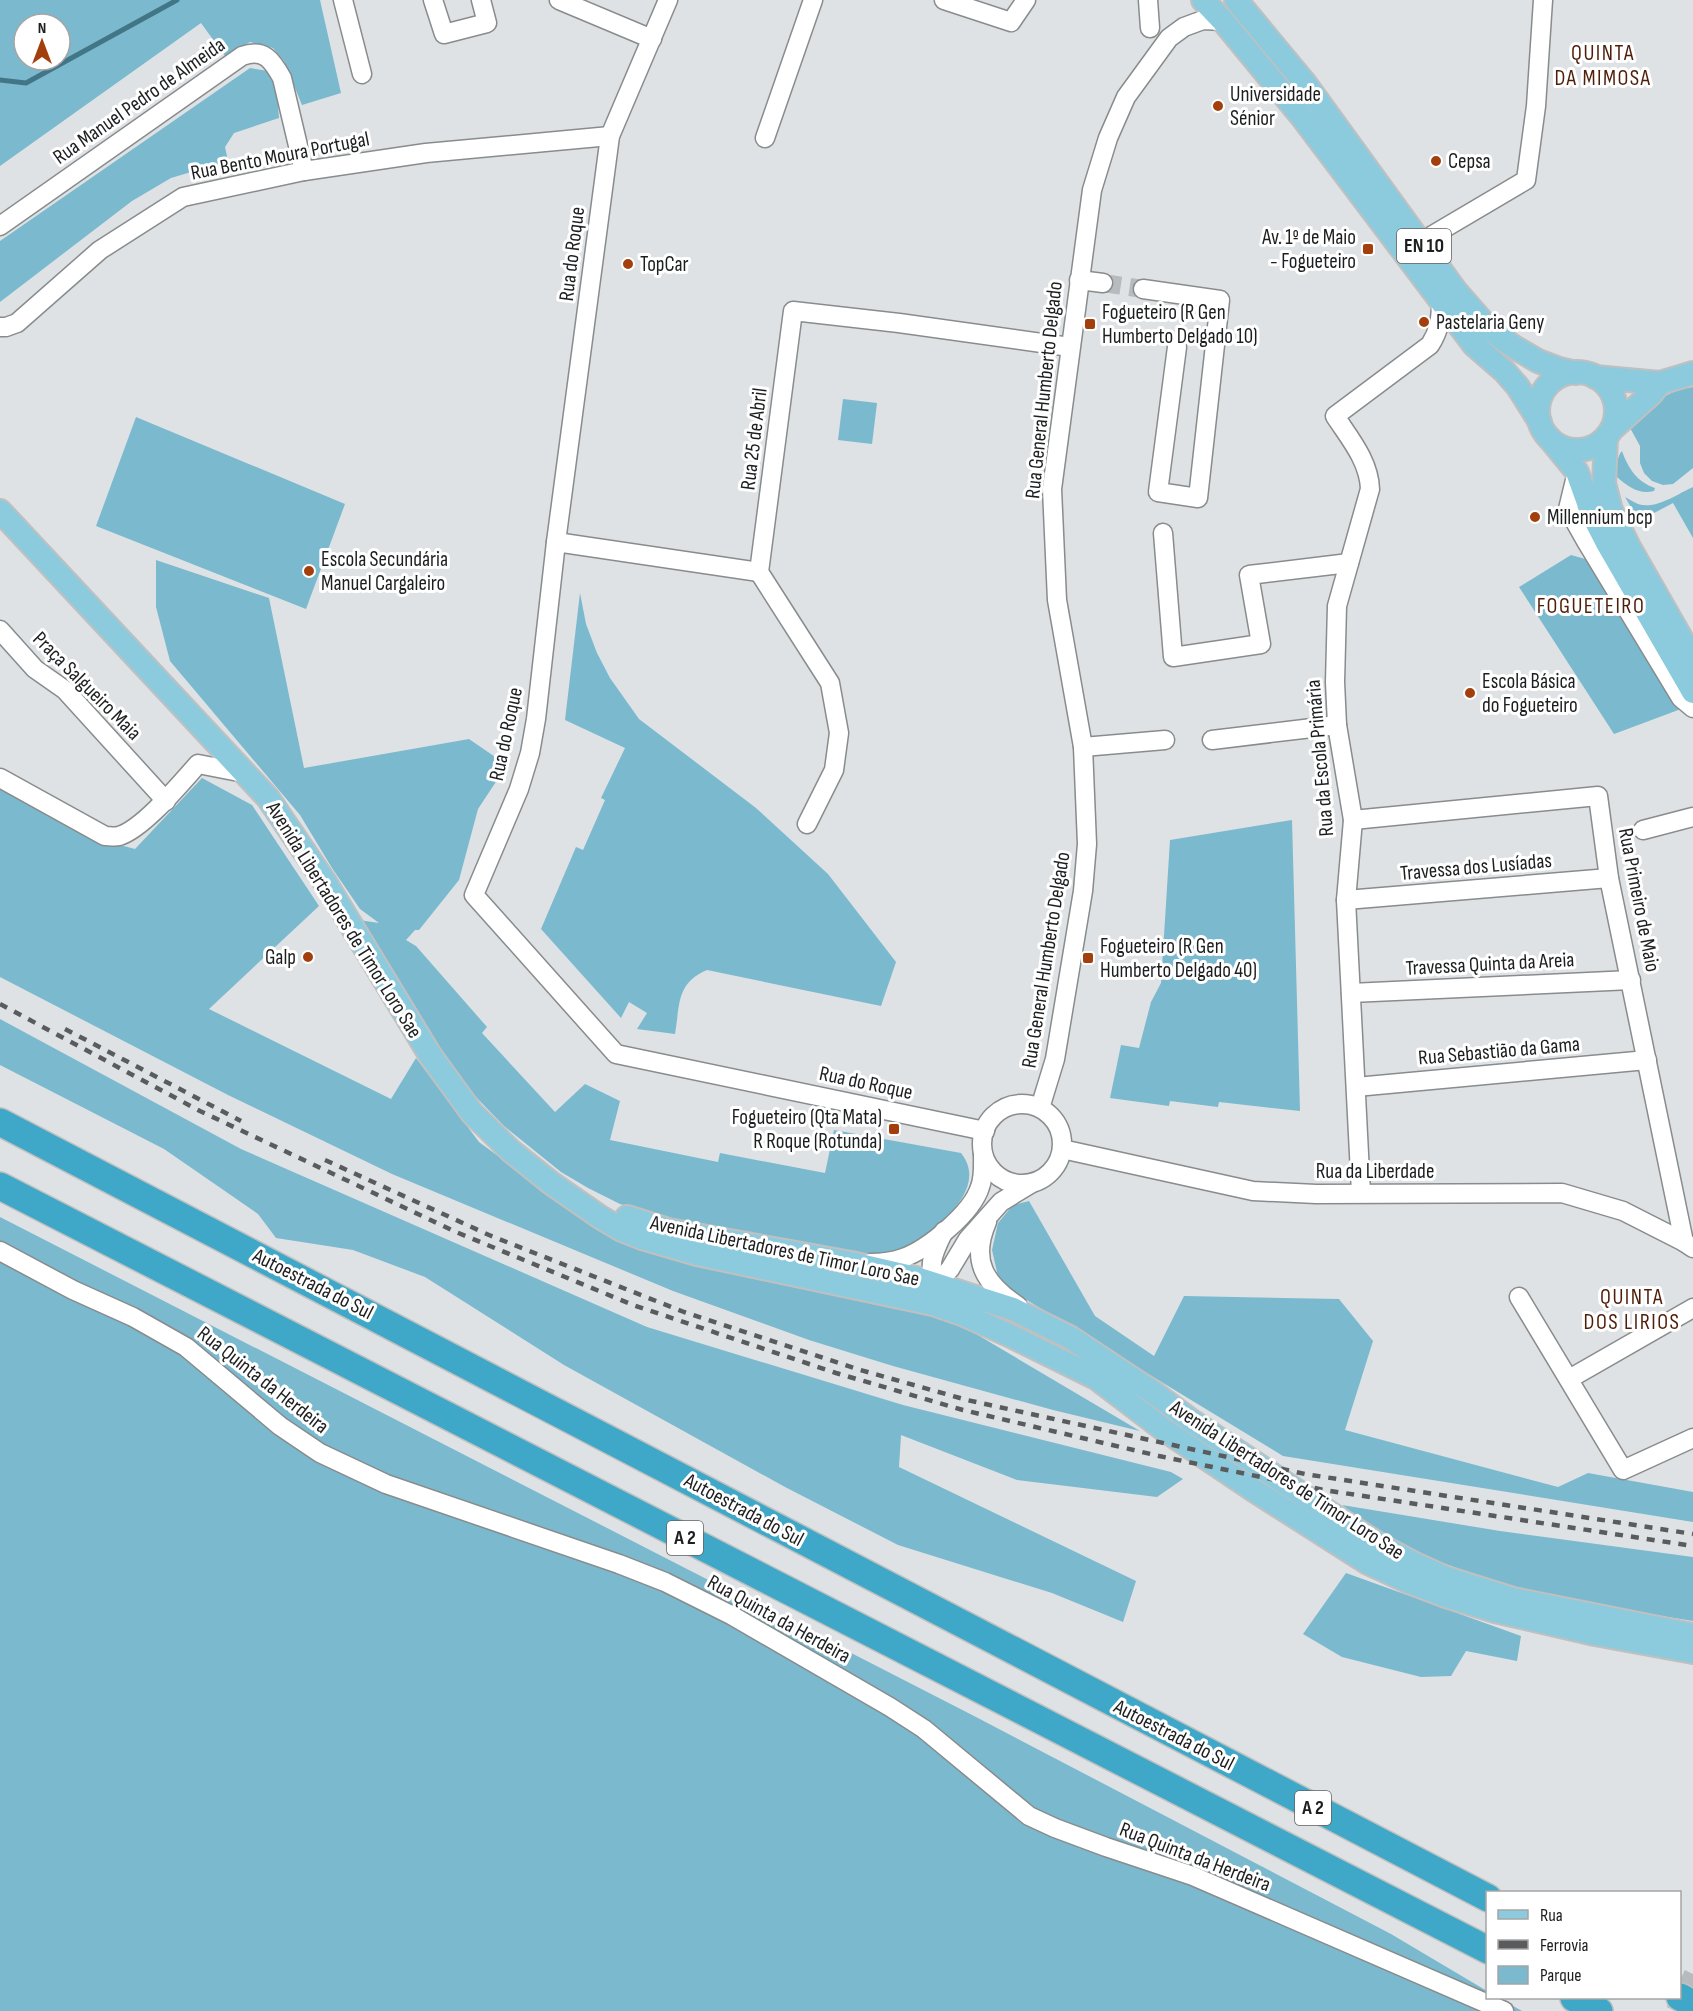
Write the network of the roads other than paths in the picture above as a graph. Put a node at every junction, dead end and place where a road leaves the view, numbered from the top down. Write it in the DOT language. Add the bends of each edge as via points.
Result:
graph roads {
  1 [pos="342,0"];
  2 [pos="433,0"];
  3 [pos="481,0"];
  4 [pos="560,0"];
  5 [pos="669,0"];
  6 [pos="813,0"];
  7 [pos="944,0"];
  8 [pos="1026,0"];
  9 [pos="1148,0"];
  10 [pos="1203,0"];
  11 [pos="1236,0"];
  12 [pos="1543,0"];
  13 [pos="1223,21"];
  14 [pos="1150,27"];
  15 [pos="652,39"];
  16 [pos="362,74"];
  17 [pos="610,136"];
  18 [pos="765,138"];
  19 [pos="304,171"];
  20 [pos="0,226"];
  21 [pos="1421,242"];
  22 [pos="1079,280"];
  23 [pos="1103,283"];
  24 [pos="1143,289"];
  25 [pos="1441,302"];
  26 [pos="0,327"];
  27 [pos="1430,345"];
  28 [pos="1474,345"];
  29 [pos="1070,347"];
  30 [pos="1177,348"];
  31 [pos="1693,373"];
  32 [pos="1585,375"];
  33 [pos="1660,383"];
  34 [pos="1545,430"];
  35 [pos="1609,434"];
  36 [pos="1577,472"];
  37 [pos="0,511"];
  38 [pos="1163,533"];
  39 [pos="556,542"];
  40 [pos="1349,563"];
  41 [pos="759,572"];
  42 [pos="0,630"];
  43 [pos="1693,659"];
  44 [pos="1693,692"];
  45 [pos="1693,708"];
  46 [pos="1337,725"];
  47 [pos="1165,740"];
  48 [pos="1212,740"];
  49 [pos="1083,747"];
  50 [pos="244,773"];
  51 [pos="0,778"];
  52 [pos="166,801"];
  53 [pos="1693,817"];
  54 [pos="1353,820"];
  55 [pos="807,824"];
  56 [pos="1643,830"];
  57 [pos="1609,878"];
  58 [pos="1346,900"];
  59 [pos="1630,980"];
  60 [pos="1351,993"];
  61 [pos="1647,1060"];
  62 [pos="1356,1087"];
  63 [pos="1040,1108"];
  64 [pos="0,1122"];
  65 [pos="985,1131"];
  66 [pos="1062,1149"];
  67 [pos="983,1153"];
  68 [pos="537,1172"];
  69 [pos="1032,1183"];
  70 [pos="0,1186"];
  71 [pos="1361,1193"];
  72 [pos="992,1211"];
  73 [pos="944,1231"];
  74 [pos="1688,1245"];
  75 [pos="0,1251"];
  76 [pos="851,1263"];
  77 [pos="750,1265"];
  78 [pos="935,1282"];
  79 [pos="1519,1297"];
  80 [pos="1693,1308"];
  81 [pos="1044,1324"];
  82 [pos="1096,1378"];
  83 [pos="1569,1379"];
  84 [pos="1693,1438"];
  85 [pos="1693,1635"];
  86 [pos="1693,1652"];
  87 [pos="1486,1897"];
  88 [pos="1486,1949"];
  89 [pos="1576,1999"];
  90 [pos="1504,2011"];
  91 [pos="1599,2011"];
  1 -- 16 [label="street"];
  2 -- 3 [label="street" via="444,34 487,22"];
  4 -- 15 [label="street"];
  5 -- 15 [label="street, Rua do Roque"];
  6 -- 18 [label="street"];
  7 -- 8 [label="street" via="1011,22"];
  9 -- 14 [label="street"];
  10 -- 13 [label="main road, EN 10"];
  11 -- 21 [label="main road, EN 10" via="1304,82"];
  12 -- 21 [label="street" via="1526,180"];
  13 -- 22 [label="street, Rua General Humberto Delgado" via="1203,20 1169,38 1126,97 1092,190"];
  13 -- 25 [label="main road, EN 10" via="1302,117"];
  15 -- 17 [label="street, Rua do Roque"];
  17 -- 19 [label="street, Rua Bento Moura Portugal" via="426,153"];
  17 -- 39 [label="street, Rua do Roque"];
  19 -- 20 [label="street, Rua Manuel Pedro de Almeida" via="282,78 263,55 250,53"];
  19 -- 26 [label="street, Rua Bento Moura Portugal" via="183,197 100,250 17,322"];
  21 -- 32 [label="main road, EN 10" via="1489,329 1538,361"];
  22 -- 23 [label="street"];
  22 -- 29 [label="street, Rua General Humberto Delgado"];
  24 -- 30 [label="street" via="1220,300 1198,498 1158,492"];
  25 -- 27 [label="street" via="1440,325"];
  25 -- 28 [label="main road, EN 10"];
  27 -- 28 [label="street, Rua da Escola Primária" via="1454,339"];
  27 -- 40 [label="street, Rua da Escola Primária" via="1335,416 1370,476 1368,502"];
  28 -- 34 [label="main road, EN 10" via="1518,387"];
  29 -- 41 [label="street, Rua 25 de Abril" via="793,311"];
  29 -- 49 [label="street, Rua General Humberto Delgado" via="1052,489 1057,600"];
  31 -- 33 [label="main road"];
  32 -- 33 [label="main road"];
  32 -- 34 [label="main road" via="1566,374 1549,384 1538,412"];
  32 -- 35 [label="main road" via="1610,390 1614,399 1615,419"];
  33 -- 35 [label="main road"];
  34 -- 35 [label="main road" via="1558,445 1578,450"];
  34 -- 36 [label="main road, EN 10"];
  35 -- 43 [label="main road" via="1604,483 1611,510"];
  36 -- 44 [label="main road, EN 10" via="1602,533"];
  36 -- 45 [label="street" via="1569,509 1681,698"];
  37 -- 50 [label="main road, Avenida Libertadores de Timor Loro Sae"];
  38 -- 40 [label="street" via="1173,657 1261,644 1249,575"];
  39 -- 41 [label="street"];
  39 -- 65 [label="street, Rua do Roque" via="530,753 474,895 616,1054"];
  40 -- 46 [label="street, Rua da Escola Primária" via="1337,606"];
  41 -- 55 [label="street" via="830,683 839,733 834,770"];
  42 -- 52 [label="street, Praça Salgueiro Maia" via="35,669 65,690"];
  46 -- 48 [label="street"];
  46 -- 54 [label="street, Rua da Escola Primária"];
  47 -- 49 [label="street"];
  49 -- 63 [label="street, Rua General Humberto Delgado" via="1087,844 1083,891 1055,1059"];
  50 -- 52 [label="street" via="198,764"];
  50 -- 68 [label="main road, Avenida Libertadores de Timor Loro Sae" via="268,798 325,882 455,1091 490,1132"];
  51 -- 52 [label="street" via="105,836 118,836 130,830"];
  53 -- 56 [label="street"];
  54 -- 57 [label="street, Rua Primeiro de Maio" via="1598,796"];
  54 -- 58 [label="street, Rua da Escola Primária"];
  57 -- 58 [label="street, Travessa dos Lusíadas"];
  57 -- 59 [label="street, Rua Primeiro de Maio"];
  58 -- 60 [label="street, Rua da Escola Primária"];
  59 -- 60 [label="street, Travessa Quinta da Areia"];
  59 -- 61 [label="street, Rua Primeiro de Maio"];
  60 -- 62 [label="street, Rua da Escola Primária"];
  61 -- 62 [label="street, Rua Sebastião da Gama"];
  61 -- 74 [label="street, Rua Primeiro de Maio"];
  62 -- 71 [label="street, Rua da Escola Primária"];
  63 -- 65 [label="street" via="1018,1104 1005,1108 994,1116"];
  63 -- 66 [label="street" via="1060,1130"];
  64 -- 87 [label="highway, Autoestrada do Sul / A 2"];
  65 -- 67 [label="street"];
  66 -- 69 [label="street" via="1054,1169"];
  66 -- 71 [label="street, Rua da Liberdade" via="1253,1191"];
  67 -- 69 [label="street" via="996,1174 1007,1181"];
  67 -- 73 [label="street" via="981,1186 976,1197"];
  68 -- 76 [label="main road, Avenida Libertadores de Timor Loro Sae" via="584,1198 649,1224"];
  68 -- 77 [label="main road, Avenida Libertadores de Timor Loro Sae" via="622,1230 666,1246"];
  69 -- 72 [label="street"];
  70 -- 88 [label="highway, A 2"];
  71 -- 74 [label="street, Rua da Liberdade" via="1562,1193 1623,1211"];
  72 -- 78 [label="street" via="968,1239 950,1269"];
  72 -- 81 [label="street" via="980,1238 986,1277 1004,1297"];
  73 -- 76 [label="street" via="903,1258 883,1263"];
  73 -- 78 [label="street" via="933,1253 931,1268"];
  75 -- 90 [label="street, Rua Quinta da Herdeira" via="186,1347 280,1426 320,1453 386,1484 665,1582 732,1615 924,1729 1029,1816 1193,1876"];
  76 -- 78 [label="main road, Avenida Libertadores de Timor Loro Sae"];
  77 -- 78 [label="street, Avenida Libertadores de Timor Loro Sae" via="813,1269 907,1286"];
  77 -- 82 [label="main road, Avenida Libertadores de Timor Loro Sae" via="933,1304 1013,1337"];
  78 -- 81 [label="main road, Avenida Libertadores de Timor Loro Sae"];
  78 -- 82 [label="street, Avenida Libertadores de Timor Loro Sae" via="943,1296 1045,1340"];
  79 -- 83 [label="street"];
  80 -- 83 [label="street"];
  81 -- 85 [label="main road, Avenida Libertadores de Timor Loro Sae" via="1071,1338 1383,1547 1446,1578 1514,1599"];
  82 -- 86 [label="main road, Avenida Libertadores de Timor Loro Sae" via="1252,1489 1368,1563 1407,1581 1495,1611"];
  83 -- 84 [label="street" via="1623,1470"];
  89 -- 91 [label="highway"];
}
